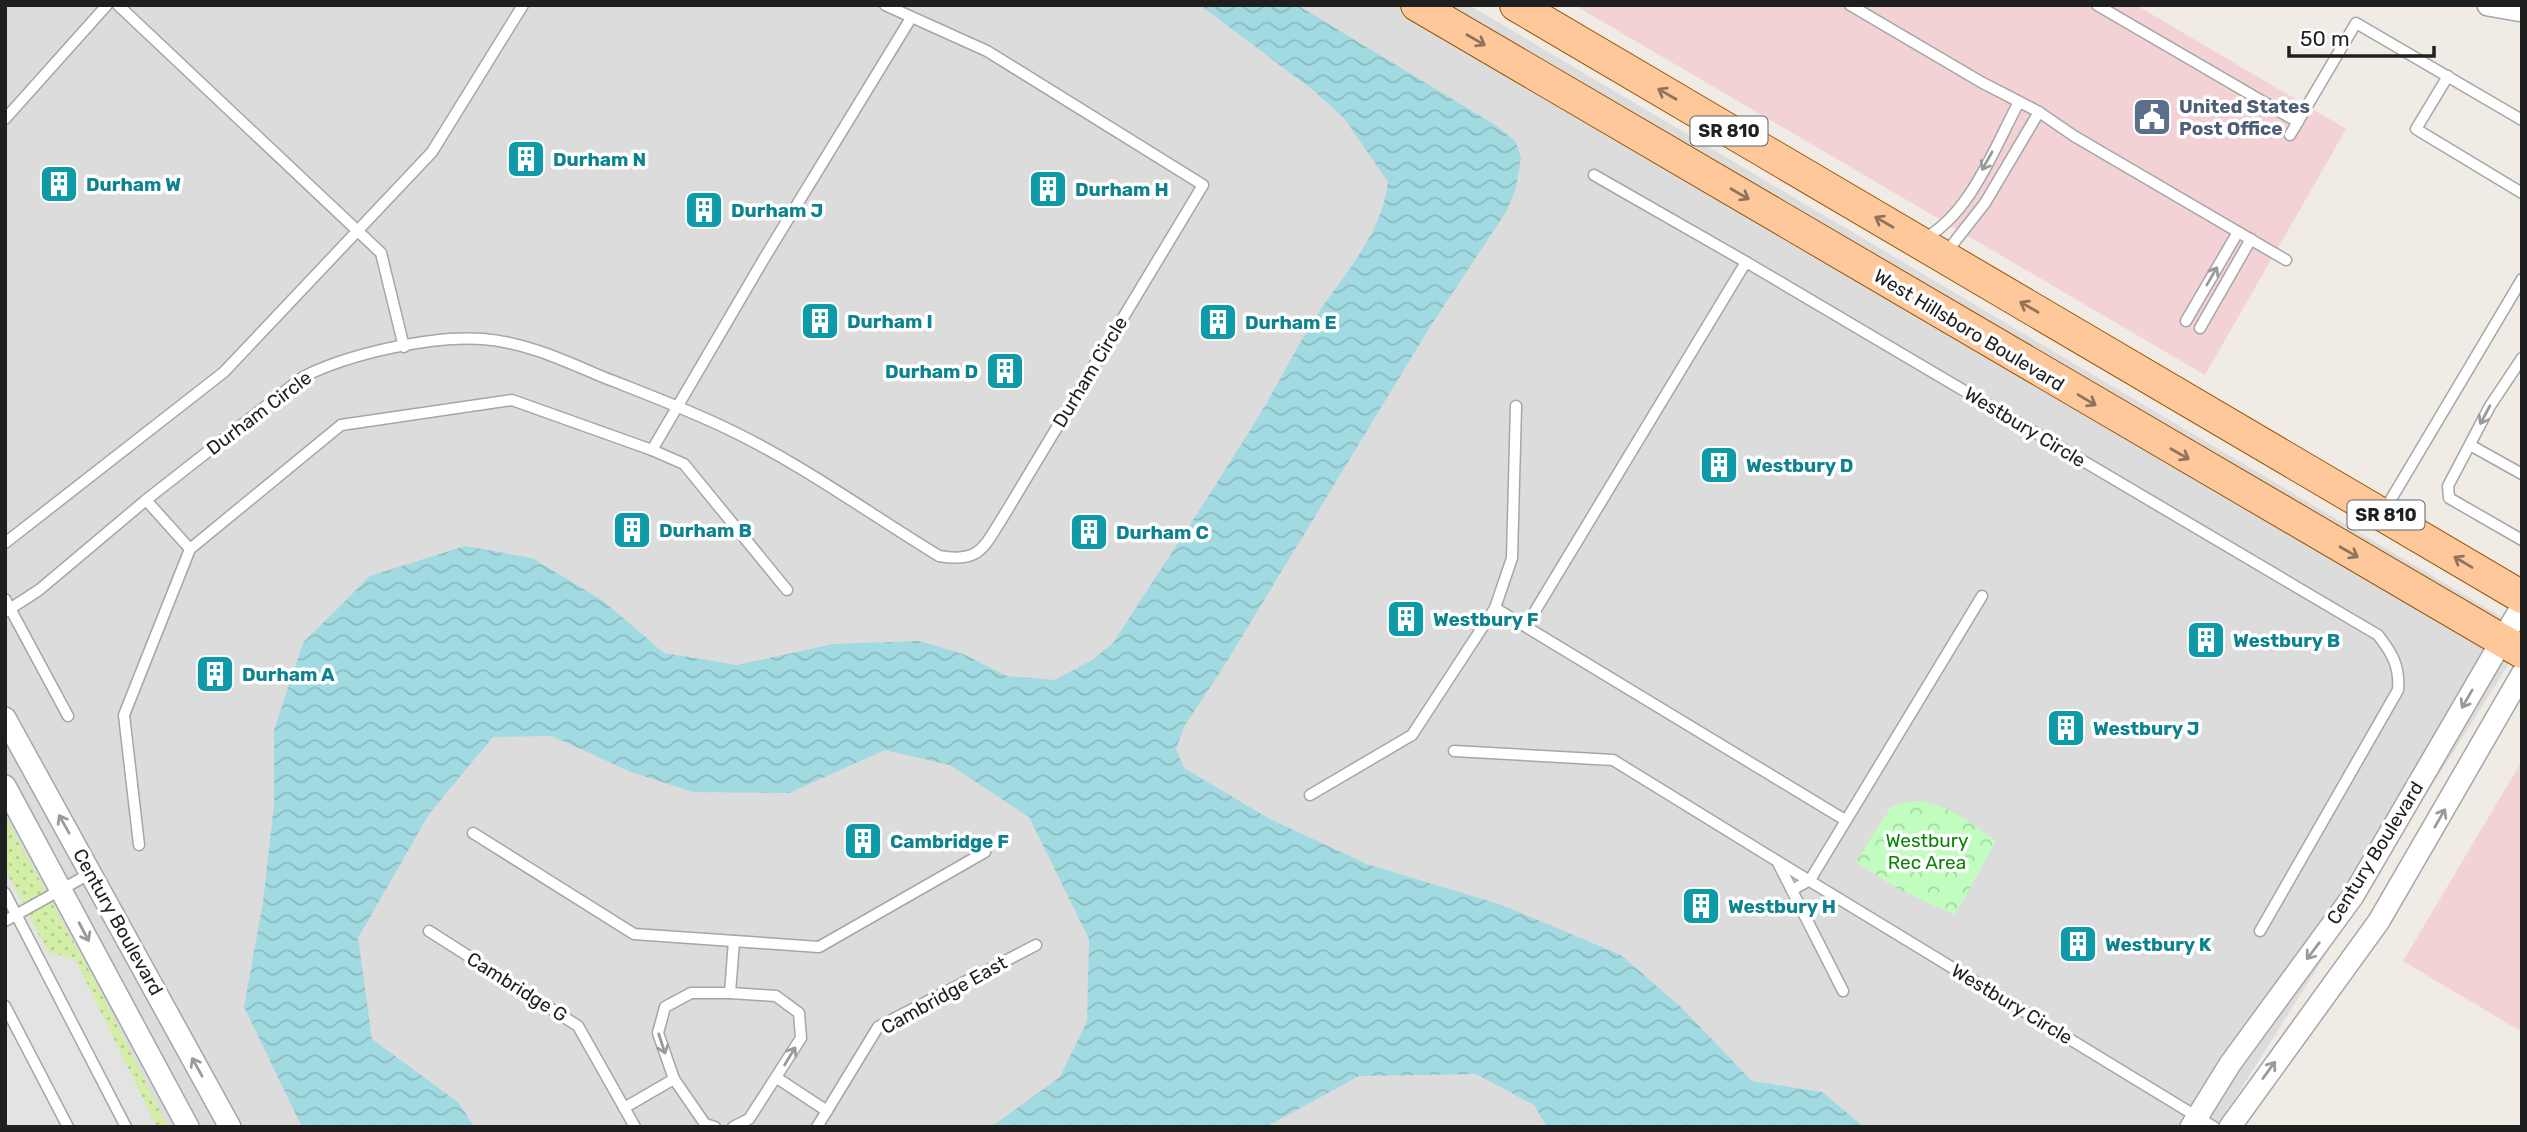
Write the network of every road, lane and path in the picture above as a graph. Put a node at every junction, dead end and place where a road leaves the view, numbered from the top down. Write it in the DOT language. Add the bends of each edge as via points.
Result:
graph roads {
  1 [pos="107,5"];
  2 [pos="118,5"];
  3 [pos="523,5"];
  4 [pos="884,5"];
  5 [pos="1417,5"];
  6 [pos="1516,5"];
  7 [pos="1850,5"];
  8 [pos="2098,5"];
  9 [pos="2488,5"];
  10 [pos="2522,11"];
  11 [pos="911,18"];
  12 [pos="2448,76"];
  13 [pos="2019,102"];
  14 [pos="2039,112"];
  15 [pos="5,119"];
  16 [pos="2522,120"];
  17 [pos="2298,122"];
  18 [pos="2290,135"];
  19 [pos="1594,175"];
  20 [pos="2522,194"];
  21 [pos="358,230"];
  22 [pos="2238,232"];
  23 [pos="2251,239"];
  24 [pos="1930,249"];
  25 [pos="2286,260"];
  26 [pos="1746,262"];
  27 [pos="1860,265"];
  28 [pos="2522,279"];
  29 [pos="1991,284"];
  30 [pos="1928,305"];
  31 [pos="2186,321"];
  32 [pos="2200,328"];
  33 [pos="404,347"];
  34 [pos="2522,358"];
  35 [pos="678,406"];
  36 [pos="1516,406"];
  37 [pos="2470,444"];
  38 [pos="652,450"];
  39 [pos="2522,474"];
  40 [pos="146,500"];
  41 [pos="2382,513"];
  42 [pos="2522,540"];
  43 [pos="5,543"];
  44 [pos="190,549"];
  45 [pos="787,590"];
  46 [pos="1982,596"];
  47 [pos="2522,597"];
  48 [pos="7,606"];
  49 [pos="2522,606"];
  50 [pos="1495,608"];
  51 [pos="1526,626"];
  52 [pos="2511,646"];
  53 [pos="2522,674"];
  54 [pos="68,716"];
  55 [pos="5,718"];
  56 [pos="1454,751"];
  57 [pos="5,786"];
  58 [pos="1310,795"];
  59 [pos="1845,820"];
  60 [pos="473,833"];
  61 [pos="139,845"];
  62 [pos="985,852"];
  63 [pos="1777,861"];
  64 [pos="91,873"];
  65 [pos="1810,880"];
  66 [pos="61,889"];
  67 [pos="1792,890"];
  68 [pos="5,893"];
  69 [pos="16,914"];
  70 [pos="5,920"];
  71 [pos="429,931"];
  72 [pos="2260,931"];
  73 [pos="734,941"];
  74 [pos="1036,945"];
  75 [pos="1843,991"];
  76 [pos="730,993"];
  77 [pos="5,1006"];
  78 [pos="777,1078"];
  79 [pos="674,1079"];
  80 [pos="624,1108"];
  81 [pos="827,1111"];
  82 [pos="2200,1123"];
  83 [pos="68,1127"];
  84 [pos="126,1127"];
  85 [pos="188,1127"];
  86 [pos="230,1127"];
  87 [pos="635,1127"];
  88 [pos="715,1127"];
  89 [pos="733,1127"];
  90 [pos="817,1127"];
  91 [pos="2230,1127"];
  1 -- 15 [label="lane"];
  2 -- 21 [label="lane"];
  3 -- 21 [label="lane" via="432,152"];
  4 -- 11 [label="lane, Durham Circle"];
  5 -- 27 [label="main road, West Hillsboro Boulevard / SR 810, one-way"];
  24 -- 6 [label="main road, SR 810, one-way"];
  7 -- 13 [label="lane"];
  8 -- 17 [label="lane"];
  9 -- 10 [label="street"];
  11 -- 35 [label="lane"];
  11 -- 35 [label="lane, Durham Circle" via="987,51 1203,185 1003,517 974,556 939,556 733,431"];
  12 -- 16 [label="lane"];
  12 -- 17 [label="lane" via="2356,23"];
  12 -- 20 [label="lane" via="2416,130"];
  13 -- 14 [label="lane"];
  13 -- 24 [label="lane, one-way" via="1969,194"];
  14 -- 22 [label="lane"];
  14 -- 24 [label="lane" via="1964,234"];
  17 -- 18 [label="lane"];
  19 -- 26 [label="lane, Westbury Circle"];
  21 -- 33 [label="lane" via="381,253"];
  21 -- 43 [label="lane" via="224,372"];
  22 -- 23 [label="lane"];
  31 -- 22 [label="lane, one-way"];
  23 -- 25 [label="lane"];
  23 -- 32 [label="lane"];
  24 -- 27 [label="main road" via="1931,265 1914,270"];
  24 -- 29 [label="main road, SR 810"];
  26 -- 51 [label="lane"];
  26 -- 72 [label="lane, Westbury Circle" via="2378,635 2385,644 2399,672 2398,690"];
  27 -- 30 [label="main road, West Hillsboro Boulevard / SR 810"];
  28 -- 41 [label="lane"];
  29 -- 30 [label="main road" via="1955,289"];
  41 -- 29 [label="main road, SR 810, one-way"];
  30 -- 52 [label="main road, West Hillsboro Boulevard / SR 810, one-way"];
  33 -- 35 [label="lane, Durham Circle" via="482,339 534,349"];
  33 -- 40 [label="lane, Durham Circle" via="328,364 303,377"];
  34 -- 37 [label="lane, one-way"];
  35 -- 38 [label="lane"];
  36 -- 50 [label="lane" via="1512,558"];
  37 -- 39 [label="lane"];
  37 -- 42 [label="lane" via="2448,486 2449,498"];
  38 -- 44 [label="lane" via="512,400 341,425"];
  38 -- 45 [label="lane" via="684,464"];
  40 -- 44 [label="lane"];
  40 -- 48 [label="lane, Durham Circle" via="39,590"];
  47 -- 41 [label="main road, SR 810, one-way"];
  44 -- 61 [label="lane" via="124,715"];
  46 -- 59 [label="lane"];
  48 -- 54 [label="lane"];
  49 -- 52 [label="street, Century Boulevard"];
  50 -- 51 [label="lane"];
  50 -- 58 [label="lane" via="1412,735"];
  51 -- 59 [label="lane"];
  52 -- 82 [label="street, Century Boulevard, one-way" via="2353,896 2230,1064"];
  91 -- 53 [label="street, Century Boulevard, one-way" via="2379,921"];
  64 -- 55 [label="street, Century Boulevard, one-way"];
  56 -- 63 [label="lane" via="1613,760"];
  57 -- 66 [label="street, Century Boulevard"];
  59 -- 65 [label="lane"];
  60 -- 73 [label="lane" via="634,933"];
  62 -- 73 [label="lane" via="819,947"];
  63 -- 65 [label="lane, Westbury Circle"];
  63 -- 67 [label="lane"];
  64 -- 66 [label="lane"];
  86 -- 64 [label="street, Century Boulevard, one-way"];
  65 -- 67 [label="lane"];
  65 -- 82 [label="lane, Westbury Circle"];
  66 -- 69 [label="lane"];
  66 -- 85 [label="street, Century Boulevard, one-way"];
  67 -- 75 [label="lane"];
  68 -- 69 [label="lane"];
  69 -- 70 [label="lane"];
  69 -- 84 [label="lane"];
  71 -- 80 [label="lane, Cambridge G" via="578,1026"];
  73 -- 76 [label="lane"];
  74 -- 81 [label="lane, Cambridge East" via="878,1027"];
  78 -- 76 [label="lane, one-way" via="800,1038 799,1013 776,996"];
  76 -- 79 [label="lane, one-way" via="691,993 665,1007 658,1033"];
  77 -- 83 [label="lane"];
  78 -- 81 [label="lane"];
  78 -- 89 [label="lane" via="749,1119"];
  79 -- 80 [label="lane"];
  79 -- 88 [label="lane" via="705,1124"];
  80 -- 87 [label="lane, Cambridge G"];
  81 -- 90 [label="lane, Cambridge East"];
}
